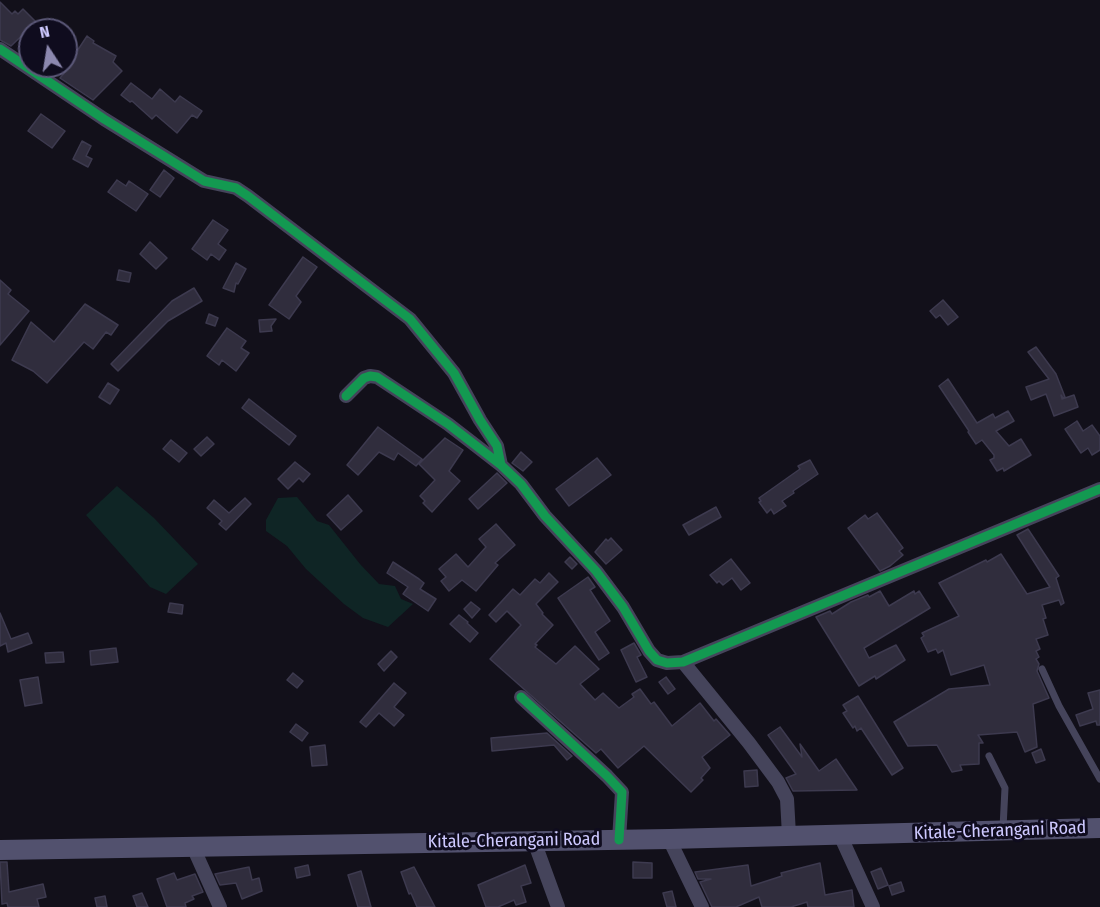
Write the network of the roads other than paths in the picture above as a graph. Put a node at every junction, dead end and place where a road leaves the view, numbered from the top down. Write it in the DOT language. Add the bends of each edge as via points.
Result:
graph roads {
  1 [pos="0,49"];
  2 [pos="346,396"];
  3 [pos="501,465"];
  4 [pos="1100,489"];
  5 [pos="683,662"];
  6 [pos="1042,669"];
  7 [pos="520,697"];
  8 [pos="989,756"];
  9 [pos="1100,779"];
  10 [pos="1100,828"];
  11 [pos="1002,831"];
  12 [pos="789,835"];
  13 [pos="840,835"];
  14 [pos="669,839"];
  15 [pos="619,840"];
  16 [pos="534,841"];
  17 [pos="193,847"];
  18 [pos="0,850"];
  19 [pos="220,907"];
  20 [pos="558,907"];
  21 [pos="702,907"];
  22 [pos="873,907"];
  1 -- 3 [label="street" via="204,181 236,188 410,319 454,373 497,446"];
  2 -- 3 [label="street" via="364,378 377,377"];
  3 -- 5 [label="street" via="596,571 653,656 667,663"];
  4 -- 5 [label="street"];
  5 -- 12 [label="street" via="778,782 787,799"];
  6 -- 9 [label="lane"];
  7 -- 15 [label="street" via="622,792"];
  8 -- 11 [label="lane" via="1005,788"];
  10 -- 11 [label="main road, Kitale-Cherangani Road"];
  11 -- 13 [label="main road, Kitale-Cherangani Road"];
  12 -- 13 [label="main road, Kitale-Cherangani Road"];
  12 -- 14 [label="main road, Kitale-Cherangani Road"];
  13 -- 22 [label="street"];
  14 -- 15 [label="main road, Kitale-Cherangani Road"];
  14 -- 21 [label="street"];
  15 -- 16 [label="main road, Kitale-Cherangani Road"];
  16 -- 17 [label="main road, Kitale-Cherangani Road"];
  16 -- 20 [label="street"];
  17 -- 18 [label="main road, Kitale-Cherangani Road"];
  17 -- 19 [label="street"];
}
